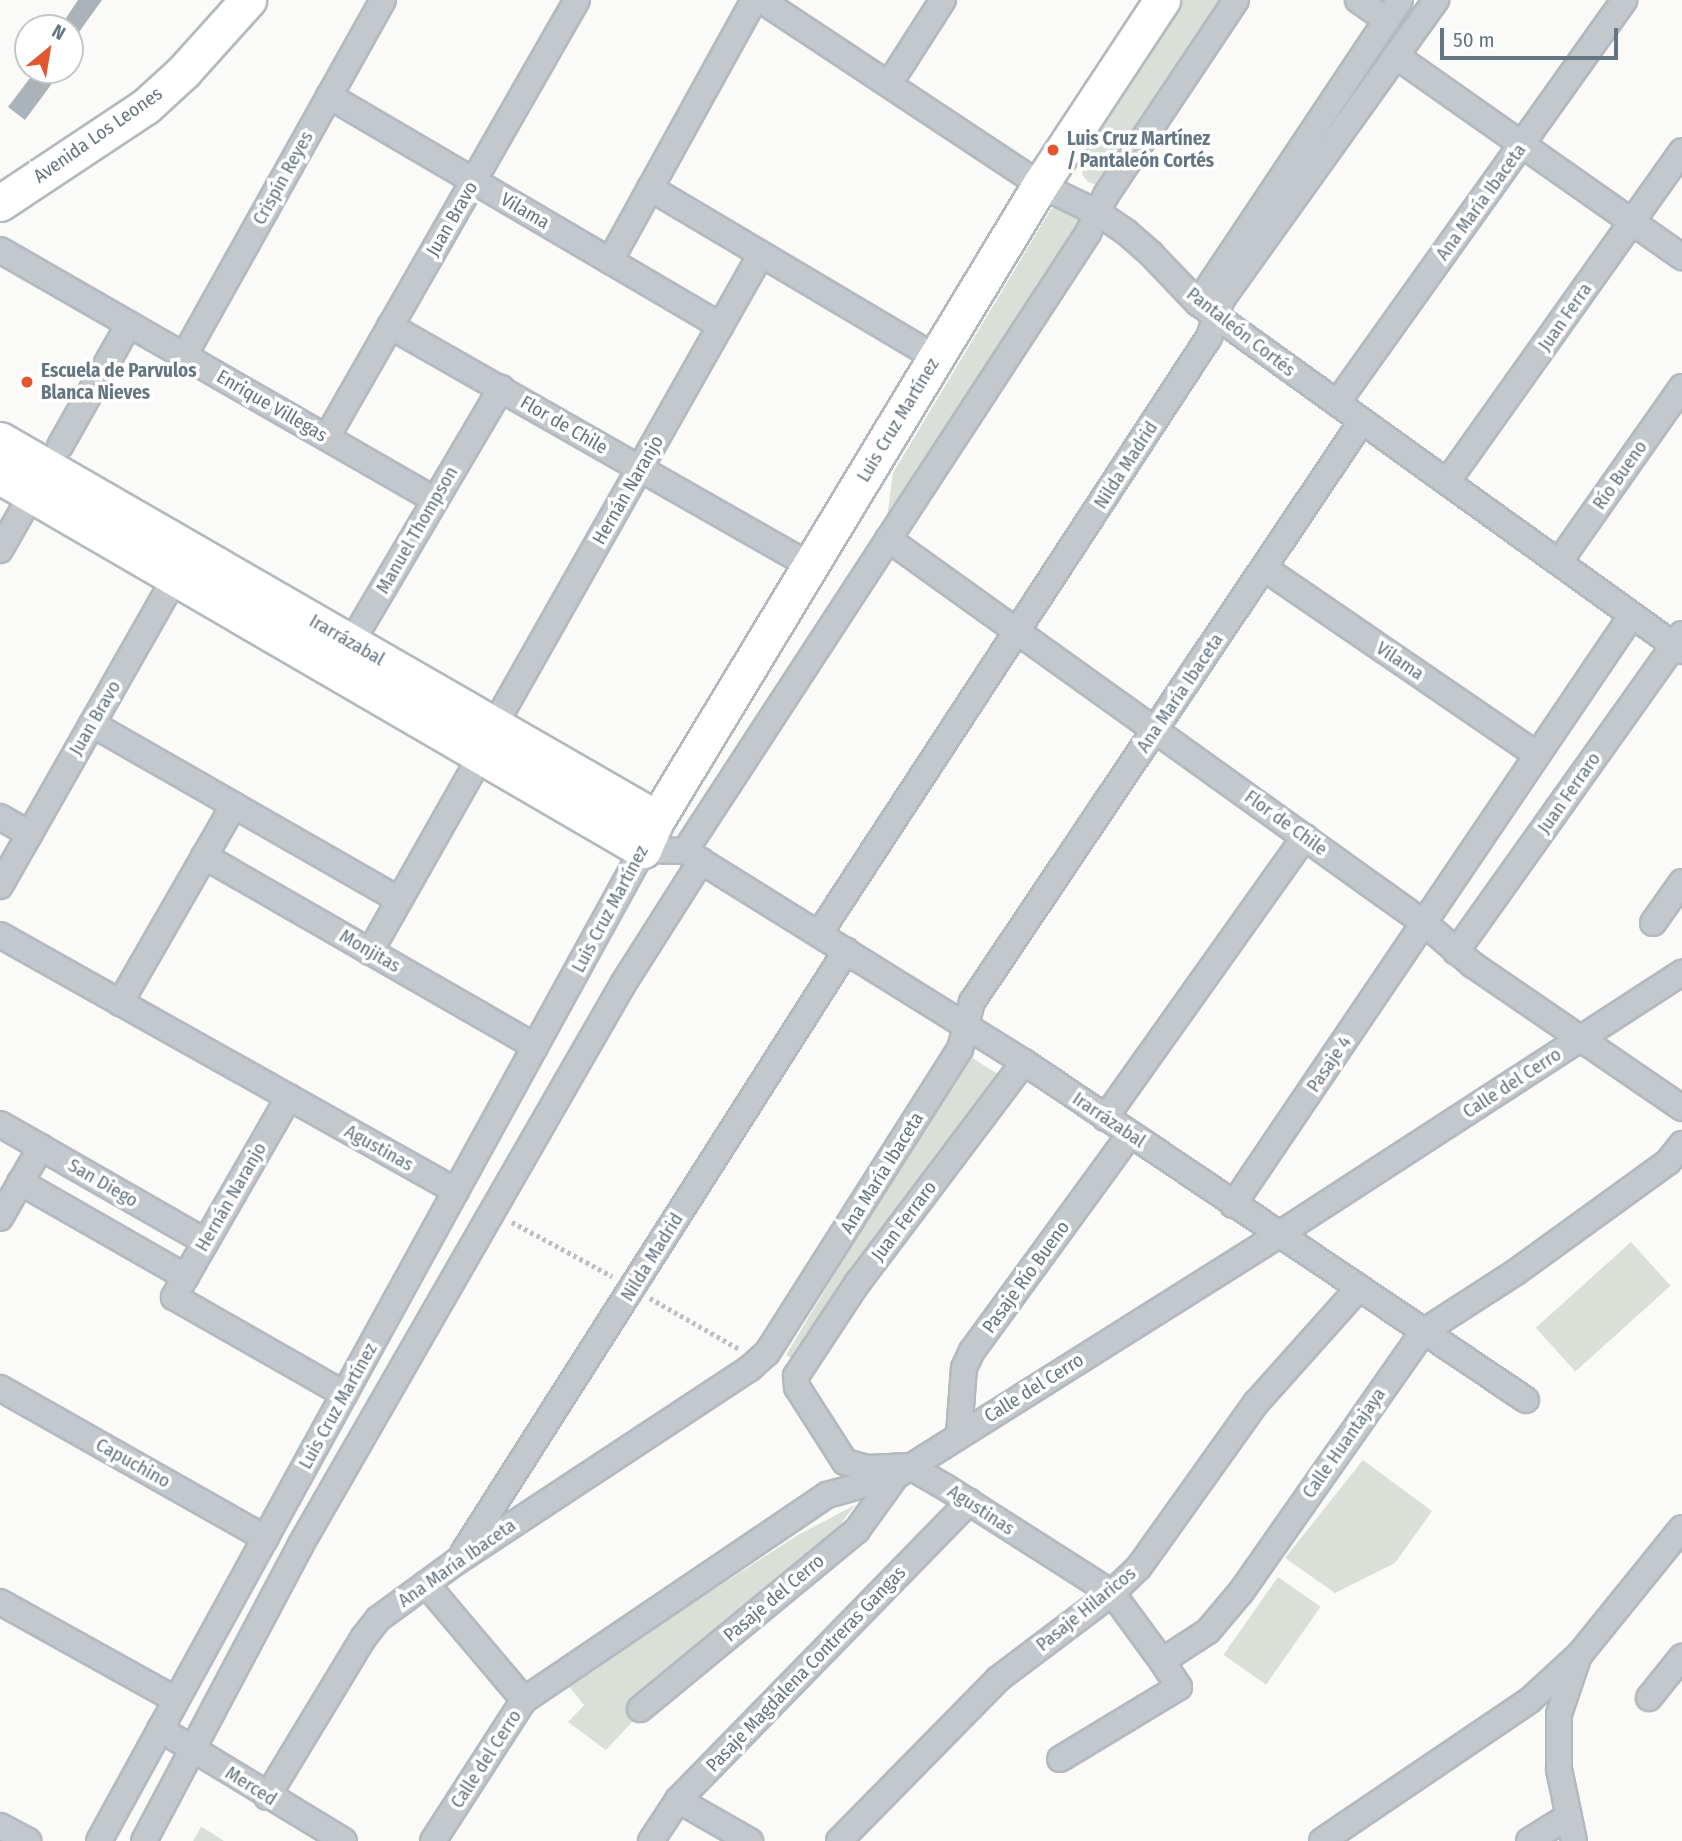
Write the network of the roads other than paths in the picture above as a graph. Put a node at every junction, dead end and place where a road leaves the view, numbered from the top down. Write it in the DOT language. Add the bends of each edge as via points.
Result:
graph roads {
  1 [pos="248,0"];
  2 [pos="383,0"];
  3 [pos="577,0"];
  4 [pos="754,0"];
  5 [pos="761,0"];
  6 [pos="943,0"];
  7 [pos="1162,0"];
  8 [pos="1236,0"];
  9 [pos="1358,0"];
  10 [pos="1436,0"];
  11 [pos="1625,0"];
  12 [pos="1394,10"];
  13 [pos="1396,56"];
  14 [pos="889,85"];
  15 [pos="329,96"];
  16 [pos="1522,145"];
  17 [pos="1682,151"];
  18 [pos="473,180"];
  19 [pos="1040,185"];
  20 [pos="650,188"];
  21 [pos="0,203"];
  22 [pos="1098,213"];
  23 [pos="1632,222"];
  24 [pos="0,250"];
  25 [pos="761,254"];
  26 [pos="1682,257"];
  27 [pos="610,261"];
  28 [pos="1207,310"];
  29 [pos="129,324"];
  30 [pos="390,326"];
  31 [pos="721,326"];
  32 [pos="184,356"];
  33 [pos="936,358"];
  34 [pos="1682,387"];
  35 [pos="500,388"];
  36 [pos="1337,403"];
  37 [pos="1362,421"];
  38 [pos="327,438"];
  39 [pos="0,440"];
  40 [pos="60,446"];
  41 [pos="640,468"];
  42 [pos="0,476"];
  43 [pos="1447,482"];
  44 [pos="32,494"];
  45 [pos="435,500"];
  46 [pos="888,539"];
  47 [pos="0,550"];
  48 [pos="1559,562"];
  49 [pos="183,564"];
  50 [pos="810,566"];
  51 [pos="1264,568"];
  52 [pos="1632,615"];
  53 [pos="1017,631"];
  54 [pos="1679,644"];
  55 [pos="343,657"];
  56 [pos="92,724"];
  57 [pos="1155,730"];
  58 [pos="488,741"];
  59 [pos="1537,755"];
  60 [pos="234,805"];
  61 [pos="0,817"];
  62 [pos="29,834"];
  63 [pos="650,835"];
  64 [pos="1305,837"];
  65 [pos="204,856"];
  66 [pos="693,856"];
  67 [pos="1682,882"];
  68 [pos="0,886"];
  69 [pos="400,900"];
  70 [pos="1424,923"];
  71 [pos="1653,923"];
  72 [pos="819,934"];
  73 [pos="0,935"];
  74 [pos="370,951"];
  75 [pos="846,951"];
  76 [pos="1456,952"];
  77 [pos="1682,973"];
  78 [pos="120,1003"];
  79 [pos="966,1026"];
  80 [pos="1580,1039"];
  81 [pos="535,1046"];
  82 [pos="1024,1062"];
  83 [pos="289,1097"];
  84 [pos="1682,1108"];
  85 [pos="1105,1118"];
  86 [pos="0,1124"];
  87 [pos="1130,1135"];
  88 [pos="1682,1144"];
  89 [pos="41,1147"];
  90 [pos="20,1182"];
  91 [pos="456,1191"];
  92 [pos="1233,1205"];
  93 [pos="0,1218"];
  94 [pos="1278,1235"];
  95 [pos="206,1242"];
  96 [pos="180,1287"];
  97 [pos="1358,1289"];
  98 [pos="1423,1332"];
  99 [pos="0,1388"];
  100 [pos="344,1394"];
  101 [pos="1525,1399"];
  102 [pos="960,1434"];
  103 [pos="902,1471"];
  104 [pos="969,1502"];
  105 [pos="1682,1528"];
  106 [pos="265,1538"];
  107 [pos="456,1562"];
  108 [pos="425,1584"];
  109 [pos="1112,1593"];
  110 [pos="0,1602"];
  111 [pos="1580,1654"];
  112 [pos="1682,1657"];
  113 [pos="1162,1661"];
  114 [pos="1649,1698"];
  115 [pos="176,1700"];
  116 [pos="524,1700"];
  117 [pos="640,1709"];
  118 [pos="160,1729"];
  119 [pos="193,1750"];
  120 [pos="1060,1759"];
  121 [pos="267,1797"];
  122 [pos="678,1800"];
  123 [pos="1569,1816"];
  124 [pos="0,1826"];
  125 [pos="28,1841"];
  126 [pos="99,1841"];
  127 [pos="144,1841"];
  128 [pos="344,1841"];
  129 [pos="433,1841"];
  130 [pos="651,1841"];
  131 [pos="750,1841"];
  132 [pos="839,1841"];
  133 [pos="1322,1841"];
  134 [pos="1529,1841"];
  135 [pos="1574,1841"];
  1 -- 21 [label="street, Avenida Los Leones" via="146,106"];
  2 -- 15 [label="street, Crispín Reyes"];
  3 -- 18 [label="street, Juan Bravo"];
  4 -- 20 [label="street"];
  5 -- 14 [label="street, Pantaleón Cortés"];
  6 -- 14 [label="street"];
  7 -- 19 [label="street, Luis Cruz Martínez"];
  8 -- 22 [label="street, Luis Cruz Martínez"];
  9 -- 12 [label="street"];
  10 -- 13 [label="street, Nilda Madrid"];
  11 -- 16 [label="street, Ana María Ibaceta"];
  12 -- 28 [label="street, Nilda Madrid"];
  13 -- 16 [label="street"];
  13 -- 28 [label="street, Nilda Madrid" via="1222,299"];
  14 -- 19 [label="street, Pantaleón Cortés"];
  15 -- 18 [label="street, Vilama"];
  15 -- 32 [label="street, Crispín Reyes"];
  16 -- 23 [label="street"];
  16 -- 36 [label="street, Ana María Ibaceta"];
  17 -- 23 [label="street, Juan Ferra"];
  18 -- 27 [label="street, Vilama"];
  18 -- 30 [label="street, Juan Bravo"];
  19 -- 22 [label="street, Pantaleón Cortés"];
  19 -- 33 [label="street, Luis Cruz Martínez"];
  20 -- 25 [label="street"];
  20 -- 27 [label="street"];
  22 -- 28 [label="street, Pantaleón Cortés" via="1151,254"];
  22 -- 46 [label="street, Luis Cruz Martínez"];
  23 -- 26 [label="street"];
  23 -- 43 [label="street, Juan Ferra"];
  24 -- 29 [label="street, Enrique Villegas"];
  25 -- 31 [label="street, Hernán Naranjo"];
  25 -- 33 [label="street"];
  27 -- 31 [label="street, Vilama"];
  28 -- 36 [label="street, Pantaleón Cortés"];
  28 -- 53 [label="street, Nilda Madrid" via="1209,337"];
  29 -- 32 [label="street, Enrique Villegas"];
  29 -- 40 [label="street"];
  30 -- 35 [label="street, Flor de Chile"];
  30 -- 38 [label="street, Juan Bravo"];
  31 -- 41 [label="street, Hernán Naranjo"];
  32 -- 38 [label="street, Enrique Villegas"];
  33 -- 50 [label="street, Luis Cruz Martínez"];
  34 -- 48 [label="street, Río Bueno"];
  35 -- 41 [label="street, Flor de Chile"];
  35 -- 45 [label="street, Manuel Thompson"];
  36 -- 37 [label="street, Pantaleón Cortés"];
  37 -- 43 [label="street, Pantaleón Cortés"];
  37 -- 51 [label="street, Ana María Ibaceta"];
  38 -- 45 [label="street, Enrique Villegas"];
  39 -- 49 [label="street, Irarrázabal"];
  41 -- 50 [label="street, Flor de Chile"];
  41 -- 58 [label="street, Hernán Naranjo"];
  42 -- 44 [label="street, Irarrázabal"];
  43 -- 48 [label="street, Pantaleón Cortés"];
  44 -- 47 [label="street"];
  44 -- 49 [label="street, Irarrázabal"];
  45 -- 55 [label="street, Manuel Thompson"];
  46 -- 53 [label="street, Flor de Chile"];
  46 -- 66 [label="street, Luis Cruz Martínez"];
  48 -- 52 [label="street, Pantaleón Cortés"];
  49 -- 55 [label="street, Irarrázabal"];
  49 -- 56 [label="street, Juan Bravo"];
  50 -- 63 [label="street, Luis Cruz Martínez"];
  51 -- 57 [label="street, Ana María Ibaceta"];
  51 -- 59 [label="street, Vilama"];
  52 -- 54 [label="street, Pantaleón Cortés"];
  52 -- 59 [label="street"];
  53 -- 57 [label="street, Flor de Chile"];
  53 -- 72 [label="street, Nilda Madrid"];
  54 -- 76 [label="street, Juan Ferraro"];
  55 -- 58 [label="street, Irarrázabal"];
  56 -- 60 [label="street"];
  56 -- 62 [label="street, Juan Bravo"];
  57 -- 64 [label="street, Flor de Chile"];
  57 -- 79 [label="street, Ana María Ibaceta" via="972,1002"];
  58 -- 63 [label="street, Irarrázabal"];
  58 -- 69 [label="street, Hernán Naranjo"];
  59 -- 70 [label="street"];
  60 -- 65 [label="street"];
  60 -- 69 [label="street"];
  61 -- 62 [label="street"];
  62 -- 68 [label="street, Juan Bravo"];
  63 -- 66 [label="street, Irarrázabal"];
  63 -- 81 [label="street, Luis Cruz Martínez"];
  64 -- 70 [label="street, Flor de Chile"];
  64 -- 85 [label="street"];
  65 -- 74 [label="street, Monjitas"];
  65 -- 78 [label="street"];
  66 -- 72 [label="street, Irarrázabal"];
  66 -- 119 [label="street, Luis Cruz Martínez" via="300,1546"];
  67 -- 71 [label="street"];
  69 -- 74 [label="street, Hernán Naranjo"];
  70 -- 76 [label="street, Flor de Chile"];
  70 -- 92 [label="street, Pasaje 4"];
  72 -- 75 [label="street, Irarrázabal"];
  73 -- 78 [label="street, Agustinas"];
  74 -- 81 [label="street, Monjitas"];
  75 -- 79 [label="street, Irarrázabal"];
  75 -- 107 [label="street, Nilda Madrid"];
  76 -- 80 [label="street, Flor de Chile"];
  77 -- 80 [label="street, Calle del Cerro"];
  78 -- 83 [label="street, Agustinas"];
  79 -- 82 [label="street, Irarrázabal"];
  79 -- 107 [label="street, Ana María Ibaceta" via="960,1049 759,1361"];
  80 -- 84 [label="street, Flor de Chile"];
  80 -- 94 [label="street, Calle del Cerro"];
  81 -- 91 [label="street, Luis Cruz Martínez"];
  82 -- 85 [label="street, Irarrázabal"];
  82 -- 103 [label="street, Juan Ferraro" via="799,1368 797,1387 845,1462"];
  83 -- 91 [label="street, Agustinas"];
  83 -- 95 [label="street, Hernán Naranjo"];
  85 -- 87 [label="street, Irarrázabal"];
  86 -- 89 [label="street, San Diego"];
  87 -- 92 [label="street, Irarrázabal"];
  87 -- 102 [label="street, Pasaje Río Bueno" via="972,1352 964,1368"];
  88 -- 98 [label="street, Calle Huantajaya" via="1668,1162 1516,1272"];
  89 -- 90 [label="street"];
  89 -- 95 [label="street, San Diego"];
  90 -- 93 [label="street"];
  90 -- 96 [label="street, San Diego"];
  91 -- 100 [label="street, Luis Cruz Martínez"];
  92 -- 94 [label="street, Irarrázabal"];
  94 -- 97 [label="street, Irarrázabal"];
  94 -- 102 [label="street, Calle del Cerro"];
  95 -- 96 [label="street, Hernán Naranjo"];
  96 -- 100 [label="street, San Diego"];
  97 -- 98 [label="street, Irarrázabal"];
  97 -- 109 [label="street, Pasaje Hilaricos" via="1256,1403 1139,1567"];
  98 -- 101 [label="street, Irarrázabal"];
  98 -- 113 [label="street, Calle Huantajaya" via="1241,1592 1208,1631"];
  99 -- 106 [label="street, Capuchino"];
  100 -- 106 [label="street, Luis Cruz Martínez"];
  102 -- 103 [label="street, Calle del Cerro"];
  103 -- 104 [label="street, Agustinas"];
  103 -- 116 [label="street, Calle del Cerro" via="827,1495"];
  103 -- 117 [label="street, Pasaje del Cerro" via="856,1530"];
  104 -- 109 [label="street, Agustinas"];
  104 -- 122 [label="street, Pasaje Magdalena Contreras Gangas"];
  105 -- 111 [label="street"];
  106 -- 115 [label="street, Luis Cruz Martínez"];
  107 -- 108 [label="street, Ana María Ibaceta"];
  108 -- 116 [label="street"];
  108 -- 121 [label="street, Ana María Ibaceta" via="378,1619 364,1637"];
  109 -- 113 [label="street, Agustinas"];
  109 -- 132 [label="street, Pasaje Hilaricos" via="998,1679"];
  110 -- 115 [label="street"];
  111 -- 123 [label="street" via="1559,1714 1559,1769"];
  111 -- 133 [label="street" via="1530,1700"];
  112 -- 114 [label="street"];
  113 -- 120 [label="street" via="1179,1687"];
  115 -- 118 [label="street, Luis Cruz Martínez"];
  116 -- 129 [label="street, Calle del Cerro"];
  118 -- 119 [label="street, Merced"];
  118 -- 126 [label="street, Luis Cruz Martínez"];
  119 -- 121 [label="street, Merced"];
  119 -- 127 [label="street, Luis Cruz Martínez"];
  121 -- 128 [label="street, Merced"];
  122 -- 130 [label="street, Pasaje Magdalena Contreras Gangas"];
  122 -- 131 [label="street"];
  123 -- 134 [label="street"];
  123 -- 135 [label="street"];
  124 -- 125 [label="street"];
}
